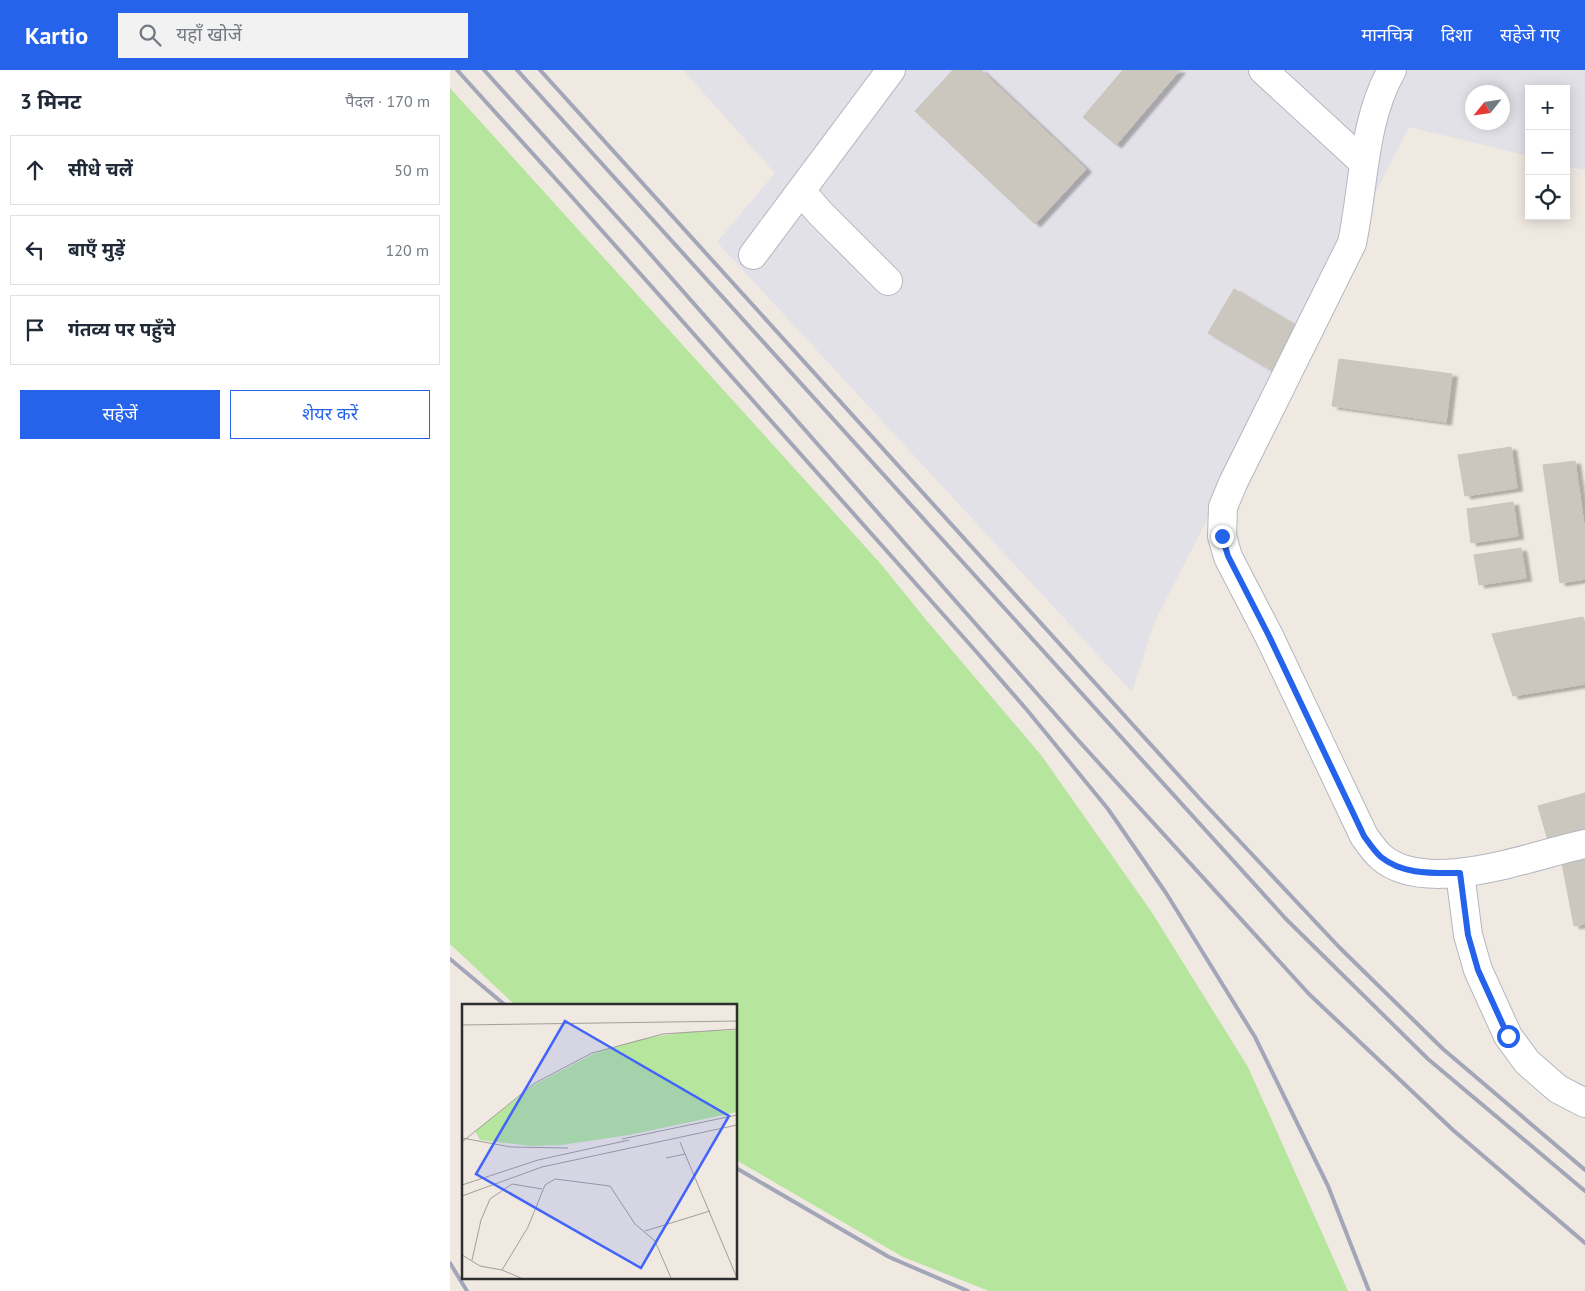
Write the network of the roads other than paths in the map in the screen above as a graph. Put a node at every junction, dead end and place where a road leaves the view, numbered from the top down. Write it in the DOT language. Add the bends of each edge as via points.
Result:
graph roads {
  1 [pos="891,70"];
  2 [pos="1263,70"];
  3 [pos="1392,70"];
  4 [pos="1364,163"];
  5 [pos="801,191"];
  6 [pos="753,255"];
  7 [pos="888,281"];
  8 [pos="1585,844"];
  9 [pos="1460,873"];
  10 [pos="1585,1103"];
  1 -- 5 [label="street"];
  2 -- 4 [label="street"];
  3 -- 4 [label="street" via="1373,118"];
  4 -- 9 [label="street" via="1352,243 1222,507 1222,536 1228,556 1364,836 1381,857 1401,868 1428,874"];
  5 -- 6 [label="street"];
  5 -- 7 [label="street"];
  8 -- 9 [label="street"];
  9 -- 10 [label="street" via="1468,935 1478,970 1508,1036 1527,1062 1558,1089"];
}
